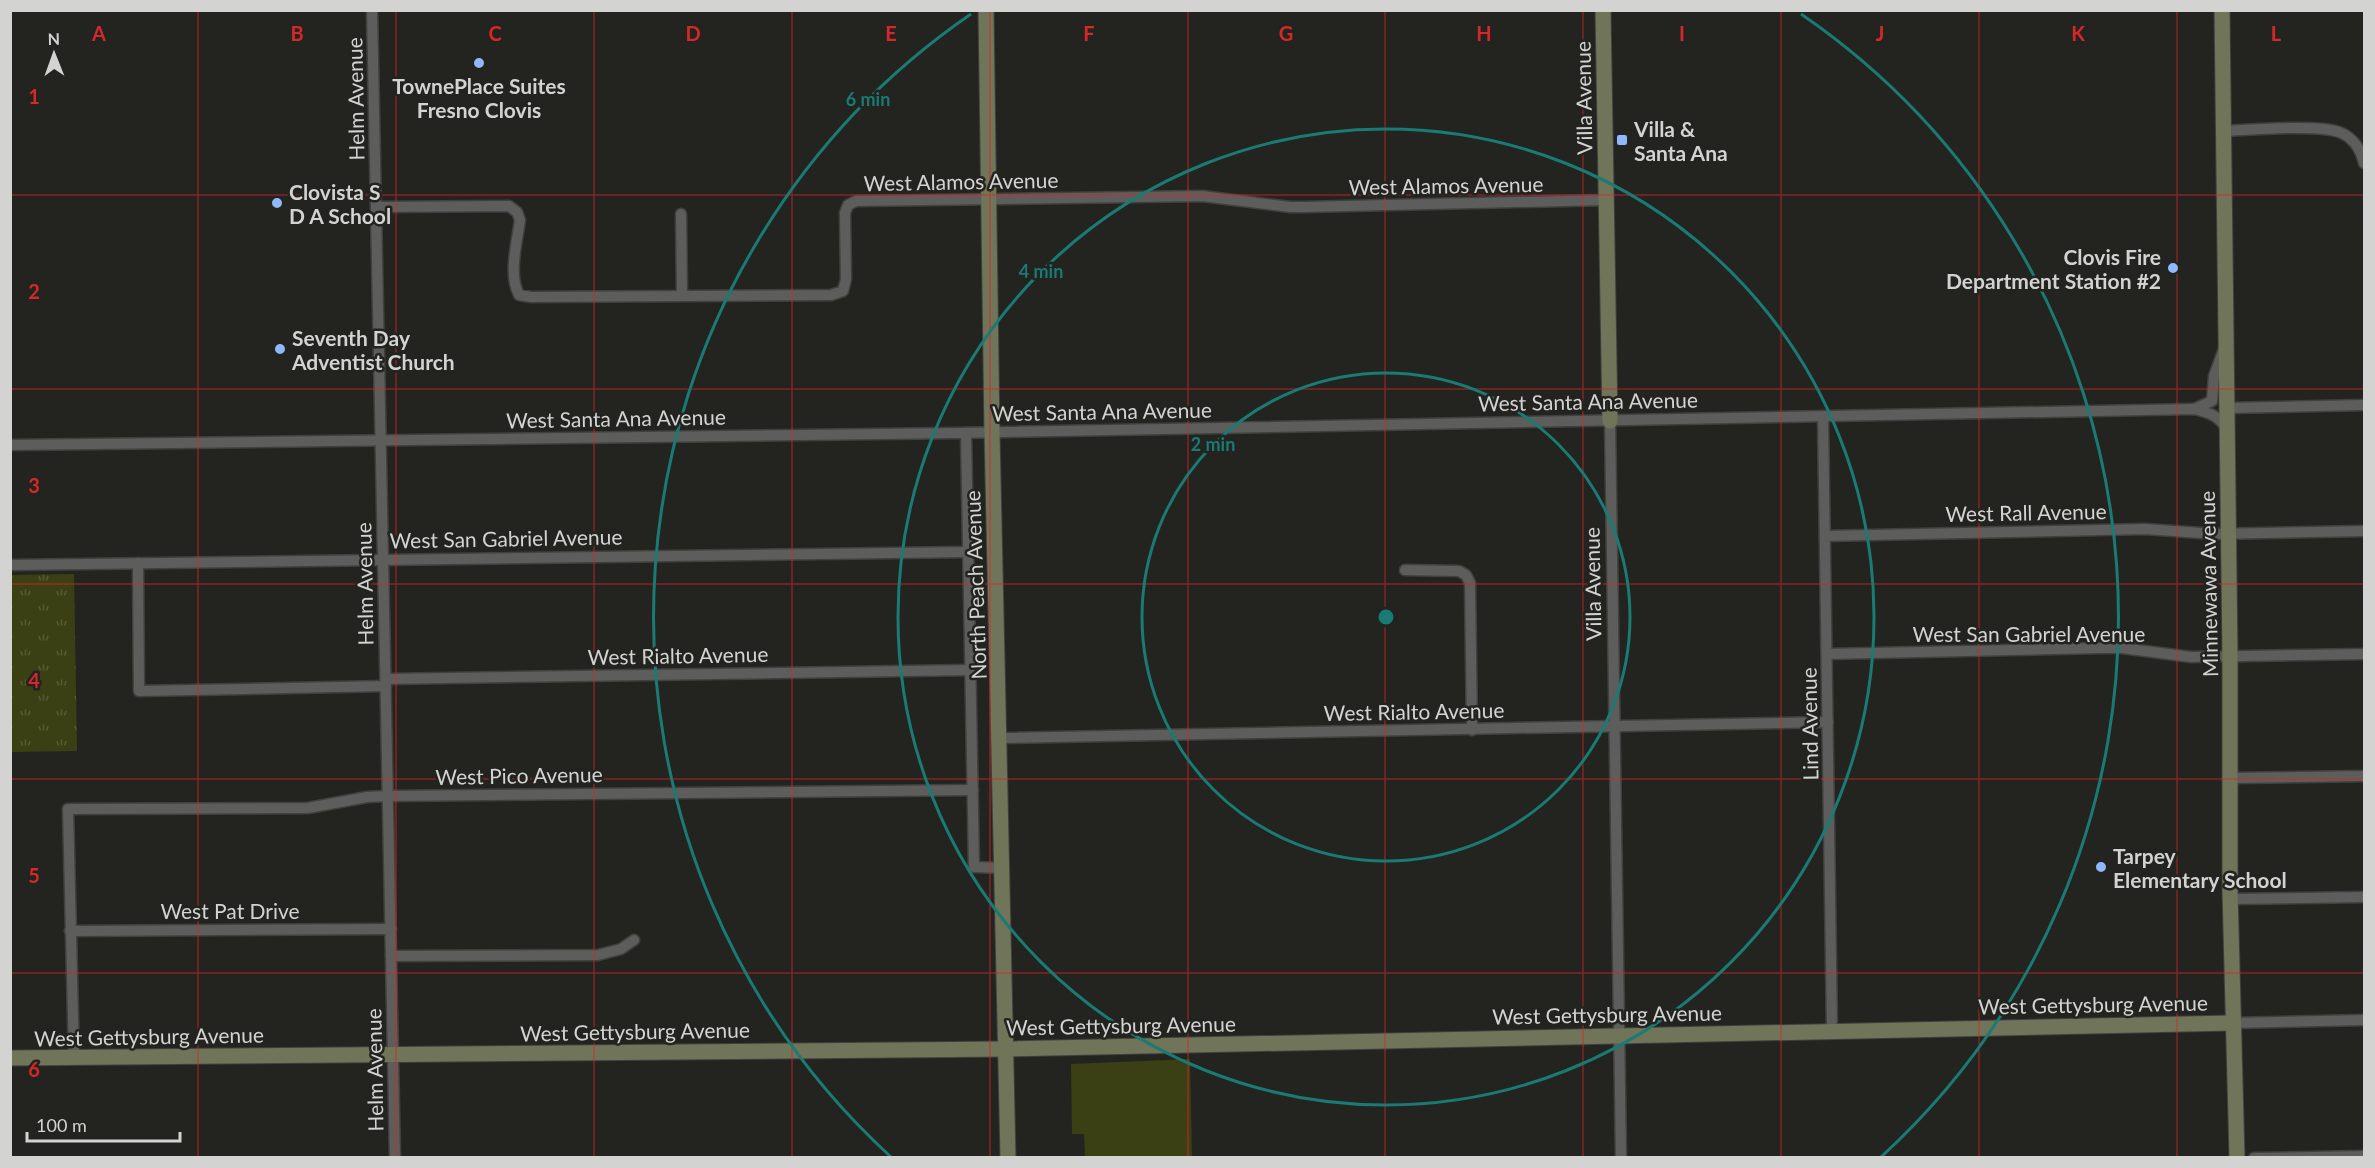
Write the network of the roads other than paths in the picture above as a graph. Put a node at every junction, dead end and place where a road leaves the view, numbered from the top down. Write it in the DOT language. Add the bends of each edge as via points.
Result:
graph roads {
  1 [pos="372,10"];
  2 [pos="986,10"];
  3 [pos="1603,10"];
  4 [pos="2222,10"];
  5 [pos="2223,131"];
  6 [pos="2364,163"];
  7 [pos="989,200"];
  8 [pos="1606,200"];
  9 [pos="377,207"];
  10 [pos="681,214"];
  11 [pos="682,295"];
  12 [pos="2226,344"];
  13 [pos="2364,405"];
  14 [pos="2226,408"];
  15 [pos="2194,409"];
  16 [pos="1823,417"];
  17 [pos="1610,421"];
  18 [pos="2227,429"];
  19 [pos="966,433"];
  20 [pos="992,433"];
  21 [pos="379,440"];
  22 [pos="10,445"];
  23 [pos="2364,531"];
  24 [pos="2228,534"];
  25 [pos="1825,536"];
  26 [pos="966,552"];
  27 [pos="384,559"];
  28 [pos="138,563"];
  29 [pos="10,565"];
  30 [pos="1405,570"];
  31 [pos="1827,654"];
  32 [pos="2364,654"];
  33 [pos="2230,656"];
  34 [pos="970,670"];
  35 [pos="386,683"];
  36 [pos="1828,722"];
  37 [pos="1615,727"];
  38 [pos="1472,730"];
  39 [pos="1000,738"];
  40 [pos="2364,776"];
  41 [pos="2230,778"];
  42 [pos="973,790"];
  43 [pos="388,796"];
  44 [pos="1001,868"];
  45 [pos="2364,897"];
  46 [pos="2230,899"];
  47 [pos="391,929"];
  48 [pos="70,931"];
  49 [pos="634,940"];
  50 [pos="391,956"];
  51 [pos="2364,1020"];
  52 [pos="2232,1023"];
  53 [pos="1832,1030"];
  54 [pos="1620,1034"];
  55 [pos="1006,1049"];
  56 [pos="393,1053"];
  57 [pos="10,1058"];
  58 [pos="74,1058"];
  59 [pos="2364,1155"];
  60 [pos="395,1158"];
  61 [pos="1008,1158"];
  62 [pos="1622,1158"];
  63 [pos="2237,1158"];
  64 [pos="2254,1158"];
  1 -- 9 [label="street, Helm Avenue"];
  2 -- 7 [label="street, North Peach Avenue"];
  3 -- 8 [label="street, Villa Avenue"];
  4 -- 5 [label="street, Minnewawa Avenue"];
  5 -- 6 [label="street" via="2340,132 2357,145"];
  5 -- 12 [label="street, Minnewawa Avenue"];
  7 -- 8 [label="street, West Alamos Avenue" via="1202,195 1305,207"];
  7 -- 11 [label="street, West Alamos Avenue" via="856,201 848,205 846,279 843,291 831,295"];
  7 -- 20 [label="street, North Peach Avenue"];
  8 -- 17 [label="street, Villa Avenue"];
  9 -- 11 [label="street, West Alamos Avenue" via="509,206 520,220 514,277 519,295"];
  9 -- 21 [label="street, Helm Avenue"];
  10 -- 11 [label="street"];
  12 -- 14 [label="street, Minnewawa Avenue"];
  12 -- 15 [label="street" via="2214,376 2212,401"];
  13 -- 14 [label="street"];
  14 -- 18 [label="street, Minnewawa Avenue"];
  15 -- 16 [label="street, West Santa Ana Avenue"];
  15 -- 18 [label="street, West Santa Ana Avenue" via="2213,414"];
  16 -- 17 [label="street, West Santa Ana Avenue"];
  16 -- 25 [label="street, Lind Avenue"];
  17 -- 20 [label="street, West Santa Ana Avenue"];
  17 -- 37 [label="street, Villa Avenue"];
  18 -- 24 [label="street, Minnewawa Avenue"];
  19 -- 20 [label="street, West Santa Ana Avenue"];
  19 -- 21 [label="street, West Santa Ana Avenue"];
  19 -- 26 [label="street"];
  20 -- 39 [label="street, North Peach Avenue"];
  21 -- 22 [label="street, West Santa Ana Avenue"];
  21 -- 27 [label="street, Helm Avenue"];
  23 -- 24 [label="street, West Rall Avenue"];
  24 -- 25 [label="street, West Rall Avenue" via="2145,529"];
  24 -- 33 [label="street, Minnewawa Avenue"];
  25 -- 31 [label="street, Lind Avenue"];
  26 -- 27 [label="street, West San Gabriel Avenue"];
  26 -- 34 [label="street"];
  27 -- 28 [label="street, West San Gabriel Avenue"];
  27 -- 35 [label="street, Helm Avenue"];
  28 -- 29 [label="street, West San Gabriel Avenue"];
  28 -- 35 [label="street, West Rialto Avenue" via="139,691"];
  30 -- 38 [label="street" via="1459,571 1470,582"];
  31 -- 33 [label="street, West San Gabriel Avenue" via="2122,648 2191,657"];
  31 -- 36 [label="street, Lind Avenue"];
  32 -- 33 [label="street, West San Gabriel Avenue"];
  33 -- 41 [label="street, Minnewawa Avenue"];
  34 -- 35 [label="street, West Rialto Avenue"];
  34 -- 42 [label="street"];
  35 -- 43 [label="street, Helm Avenue"];
  36 -- 37 [label="street, West Rialto Avenue"];
  36 -- 53 [label="street, Lind Avenue"];
  37 -- 38 [label="street, West Rialto Avenue"];
  37 -- 54 [label="street, Villa Avenue"];
  38 -- 39 [label="street, West Rialto Avenue"];
  39 -- 44 [label="street, North Peach Avenue"];
  40 -- 41 [label="street"];
  41 -- 46 [label="street, Minnewawa Avenue"];
  42 -- 43 [label="street, West Pico Avenue"];
  42 -- 44 [label="street" via="974,867"];
  43 -- 47 [label="street, Helm Avenue"];
  43 -- 48 [label="street, West Pico Avenue" via="308,808 68,809"];
  44 -- 55 [label="street, North Peach Avenue"];
  45 -- 46 [label="street"];
  46 -- 52 [label="street, Minnewawa Avenue"];
  47 -- 48 [label="street, West Pat Drive"];
  47 -- 50 [label="street, Helm Avenue"];
  48 -- 58 [label="street"];
  49 -- 50 [label="street" via="621,949 598,955"];
  50 -- 56 [label="street, Helm Avenue"];
  51 -- 52 [label="street"];
  52 -- 53 [label="street, West Gettysburg Avenue"];
  52 -- 63 [label="street, Minnewawa Avenue"];
  53 -- 54 [label="street, West Gettysburg Avenue"];
  54 -- 55 [label="street, West Gettysburg Avenue"];
  54 -- 62 [label="street, Villa Avenue"];
  55 -- 56 [label="street, West Gettysburg Avenue"];
  55 -- 61 [label="street, North Peach Avenue"];
  56 -- 58 [label="street, West Gettysburg Avenue"];
  56 -- 60 [label="street, Helm Avenue"];
  57 -- 58 [label="street, West Gettysburg Avenue"];
  59 -- 64 [label="street"];
}
